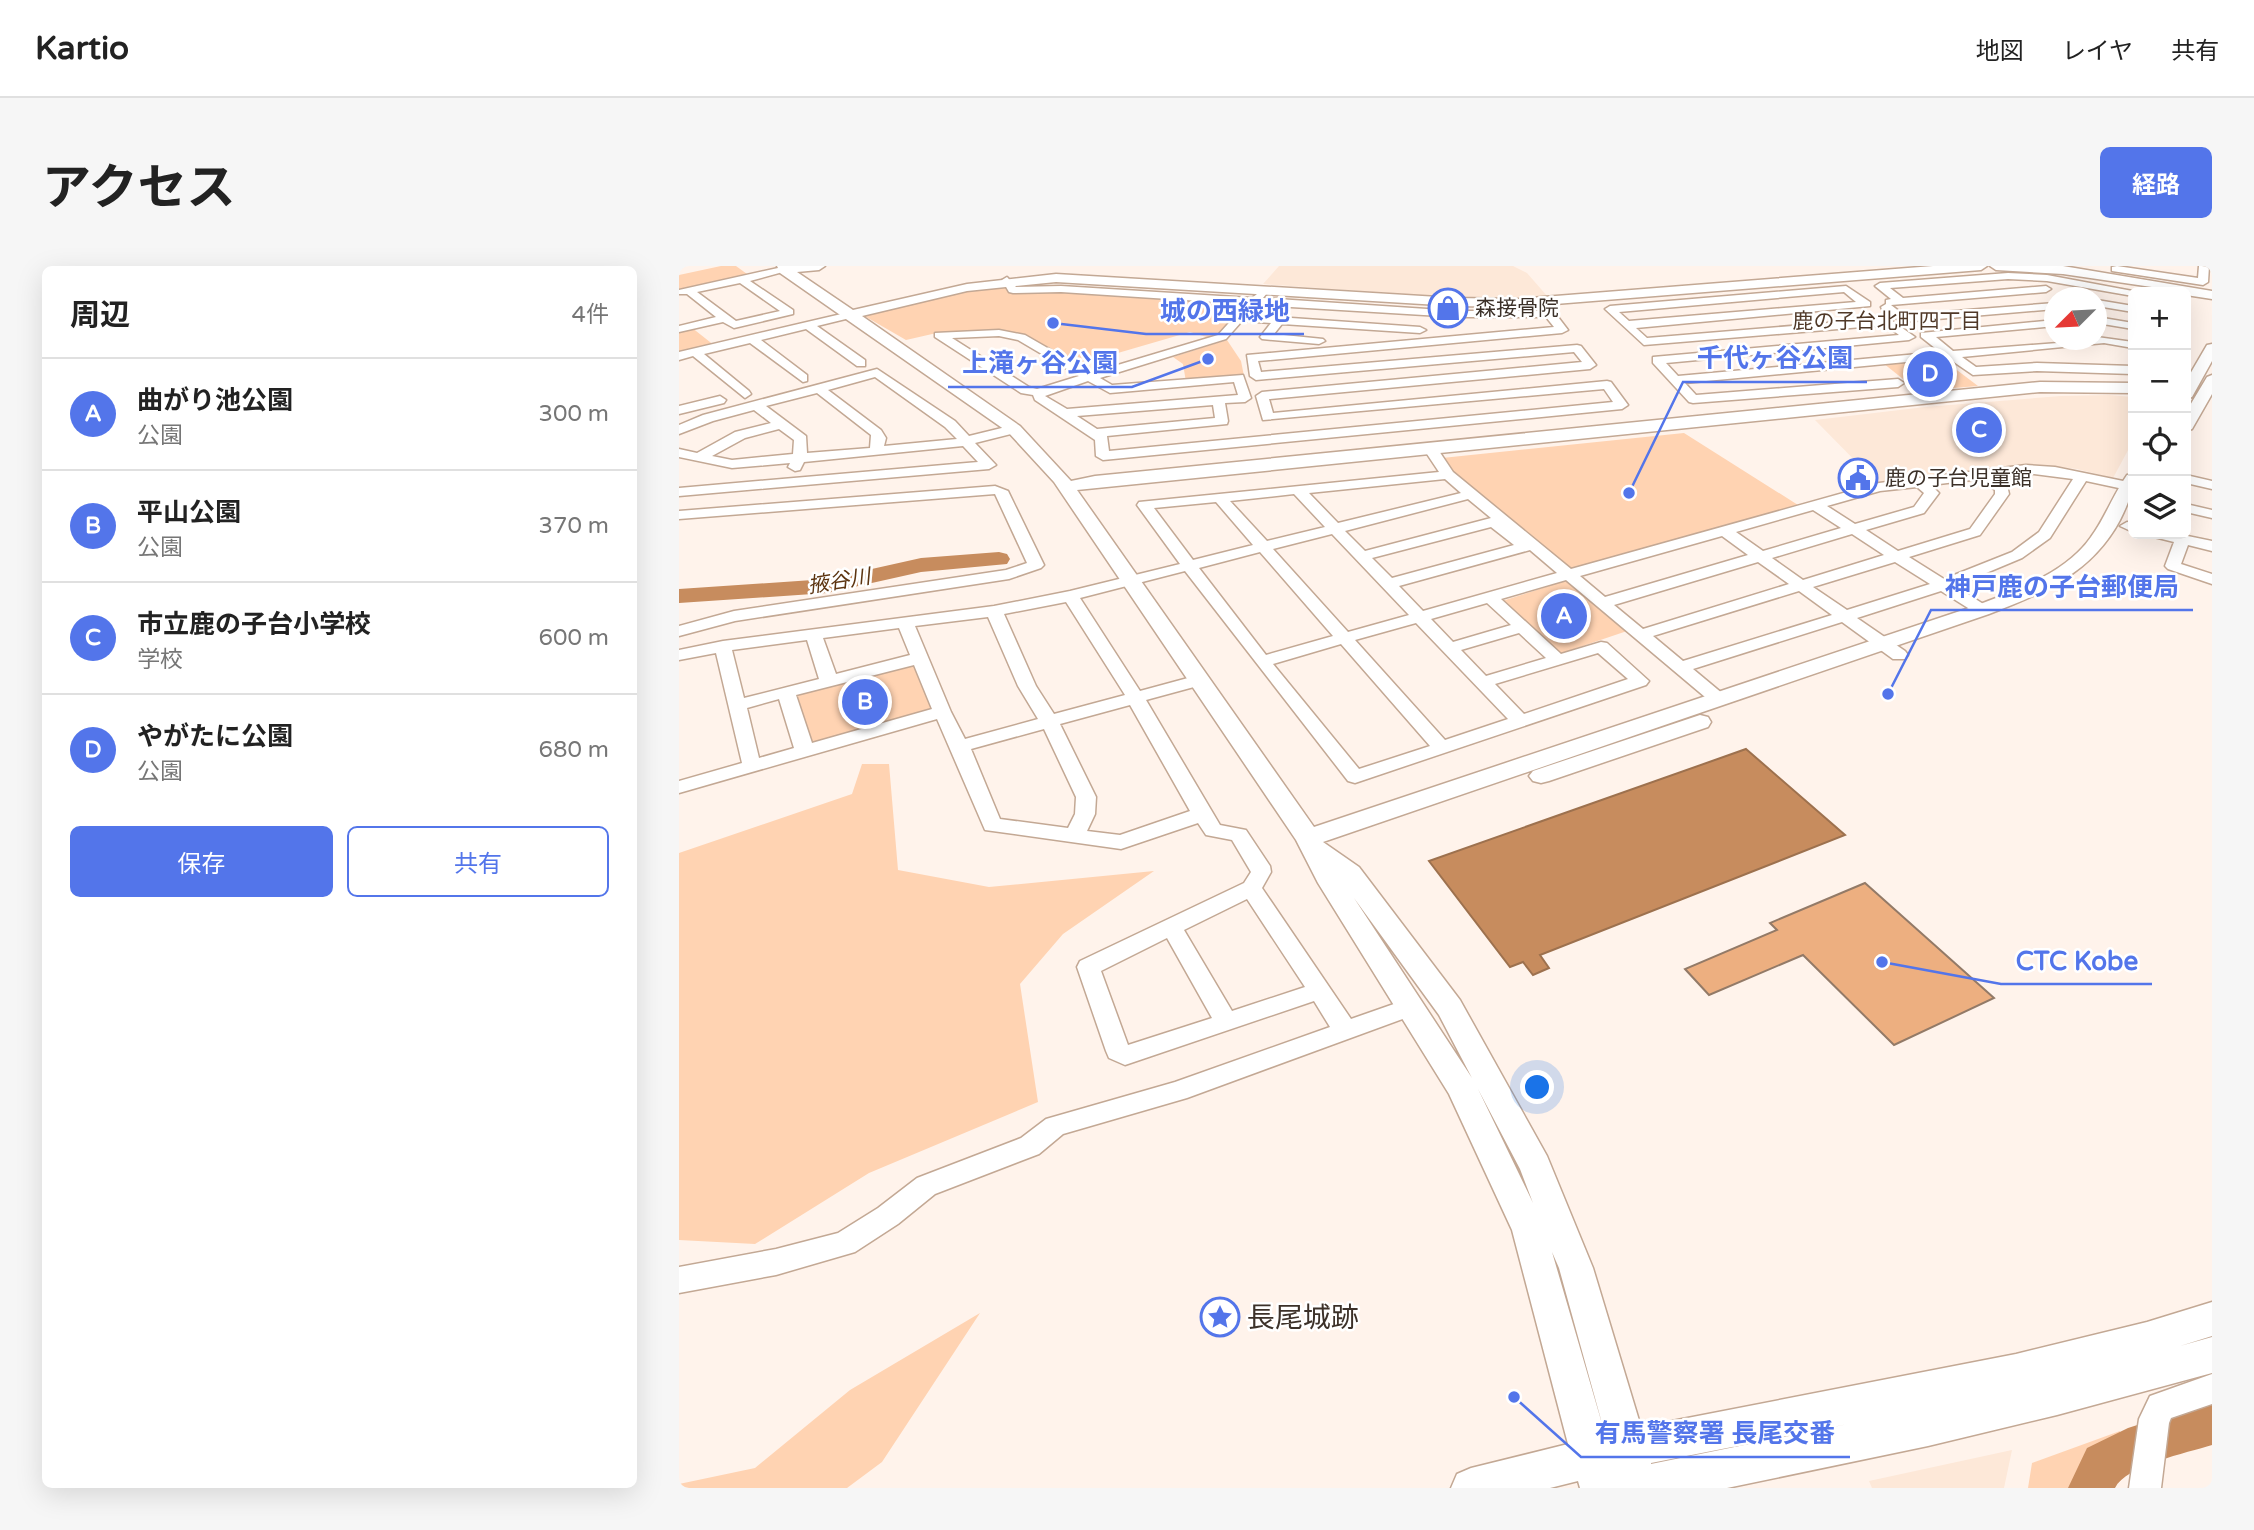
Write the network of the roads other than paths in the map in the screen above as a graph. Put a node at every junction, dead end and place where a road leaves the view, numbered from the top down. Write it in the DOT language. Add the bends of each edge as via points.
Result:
graph roads {
  1 [pos="819,266"];
  2 [pos="986,266"];
  3 [pos="1996,266"];
  4 [pos="2191,266"];
  5 [pos="2204,267"];
  6 [pos="783,268"];
  7 [pos="2115,271"];
  8 [pos="1979,272"];
  9 [pos="741,279"];
  10 [pos="1007,279"];
  11 [pos="2087,285"];
  12 [pos="1720,288"];
  13 [pos="1265,290"];
  14 [pos="684,291"];
  15 [pos="2128,292"];
  16 [pos="2002,293"];
  17 [pos="2212,295"];
  18 [pos="1731,299"];
  19 [pos="1254,301"];
  20 [pos="1901,301"];
  21 [pos="2107,305"];
  22 [pos="1433,307"];
  23 [pos="2044,307"];
  24 [pos="2027,308"];
  25 [pos="2128,308"];
  26 [pos="849,314"];
  27 [pos="1749,314"];
  28 [pos="724,318"];
  29 [pos="1241,318"];
  30 [pos="2044,319"];
  31 [pos="1279,321"];
  32 [pos="2107,322"];
  33 [pos="808,325"];
  34 [pos="1626,325"];
  35 [pos="2044,326"];
  36 [pos="2128,326"];
  37 [pos="679,329"];
  38 [pos="1766,330"];
  39 [pos="1419,337"];
  40 [pos="751,338"];
  41 [pos="2107,341"];
  42 [pos="2044,344"];
  43 [pos="2128,344"];
  44 [pos="1357,348"];
  45 [pos="1787,348"];
  46 [pos="2212,348"];
  47 [pos="695,352"];
  48 [pos="1949,353"];
  49 [pos="679,356"];
  50 [pos="1160,356"];
  51 [pos="1430,361"];
  52 [pos="1874,361"];
  53 [pos="1809,367"];
  54 [pos="838,369"];
  55 [pos="2128,370"];
  56 [pos="1178,374"];
  57 [pos="1089,377"];
  58 [pos="1440,380"];
  59 [pos="1675,380"];
  60 [pos="2212,380"];
  61 [pos="1898,383"];
  62 [pos="2191,385"];
  63 [pos="782,387"];
  64 [pos="2128,388"];
  65 [pos="1039,393"];
  66 [pos="2208,397"];
  67 [pos="1919,399"];
  68 [pos="1218,400"];
  69 [pos="1452,400"];
  70 [pos="679,410"];
  71 [pos="1067,413"];
  72 [pos="2191,419"];
  73 [pos="1464,421"];
  74 [pos="781,424"];
  75 [pos="1014,429"];
  76 [pos="679,430"];
  77 [pos="1097,433"];
  78 [pos="968,441"];
  79 [pos="1479,443"];
  80 [pos="1430,448"];
  81 [pos="877,451"];
  82 [pos="679,453"];
  83 [pos="699,457"];
  84 [pos="799,458"];
  85 [pos="1982,474"];
  86 [pos="1448,475"];
  87 [pos="2082,476"];
  88 [pos="2191,480"];
  89 [pos="790,482"];
  90 [pos="1920,482"];
  91 [pos="2128,482"];
  92 [pos="2212,485"];
  93 [pos="1066,487"];
  94 [pos="2128,487"];
  95 [pos="1298,490"];
  96 [pos="679,492"];
  97 [pos="1472,494"];
  98 [pos="1220,498"];
  99 [pos="1815,505"];
  100 [pos="2191,509"];
  101 [pos="2212,514"];
  102 [pos="679,515"];
  103 [pos="2128,527"];
  104 [pos="1335,528"];
  105 [pos="1855,529"];
  106 [pos="1723,530"];
  107 [pos="2182,539"];
  108 [pos="2212,546"];
  109 [pos="1263,547"];
  110 [pos="1362,556"];
  111 [pos="1762,556"];
  112 [pos="1895,556"];
  113 [pos="1190,566"];
  114 [pos="1569,575"];
  115 [pos="2212,579"];
  116 [pos="1131,580"];
  117 [pos="1389,584"];
  118 [pos="1802,585"];
  119 [pos="1944,585"];
  120 [pos="1070,596"];
  121 [pos="1490,597"];
  122 [pos="1602,603"];
  123 [pos="1982,610"];
  124 [pos="993,611"];
  125 [pos="1846,615"];
  126 [pos="1421,617"];
  127 [pos="906,625"];
  128 [pos="1522,627"];
  129 [pos="679,631"];
  130 [pos="1640,635"];
  131 [pos="814,636"];
  132 [pos="1344,639"];
  133 [pos="723,646"];
  134 [pos="1451,648"];
  135 [pos="1890,649"];
  136 [pos="679,655"];
  137 [pos="920,658"];
  138 [pos="1558,660"];
  139 [pos="1262,661"];
  140 [pos="1680,668"];
  141 [pos="1199,680"];
  142 [pos="828,681"];
  143 [pos="1484,682"];
  144 [pos="786,692"];
  145 [pos="1135,696"];
  146 [pos="1717,698"];
  147 [pos="737,705"];
  148 [pos="942,712"];
  149 [pos="1519,720"];
  150 [pos="1049,721"];
  151 [pos="960,746"];
  152 [pos="1441,747"];
  153 [pos="804,752"];
  154 [pos="752,767"];
  155 [pos="679,787"];
  156 [pos="1202,814"];
  157 [pos="1074,836"];
  158 [pos="1313,845"];
  159 [pos="1251,888"];
  160 [pos="1172,927"];
  161 [pos="1319,991"];
  162 [pos="1411,1007"];
  163 [pos="1226,1022"];
  164 [pos="1346,1031"];
  165 [pos="679,1280"];
  166 [pos="2212,1319"];
  167 [pos="2212,1355"];
  168 [pos="2212,1389"];
  169 [pos="1620,1476"];
  170 [pos="2145,1485"];
  171 [pos="1471,1488"];
  1 -- 6 [label="street"];
  2 -- 10 [label="street"];
  3 -- 7 [label="street"];
  4 -- 5 [label="street"];
  5 -- 7 [label="street" via="2203,282"];
  6 -- 9 [label="street"];
  6 -- 26 [label="street"];
  7 -- 17 [label="street"];
  8 -- 11 [label="street"];
  8 -- 12 [label="street" via="1961,268"];
  8 -- 16 [label="street"];
  8 -- 20 [label="street" via="1881,286"];
  9 -- 14 [label="street"];
  9 -- 28 [label="street" via="789,312 734,325"];
  10 -- 13 [label="street" via="1087,278"];
  10 -- 19 [label="street" via="1013,290"];
  10 -- 26 [label="street"];
  11 -- 15 [label="street"];
  11 -- 16 [label="street"];
  12 -- 18 [label="street"];
  12 -- 22 [label="street"];
  13 -- 19 [label="street"];
  13 -- 22 [label="street"];
  14 -- 28 [label="street"];
  16 -- 20 [label="street"];
  16 -- 24 [label="street"];
  18 -- 27 [label="street"];
  18 -- 27 [label="street" via="1846,289 1867,304"];
  18 -- 34 [label="street" via="1610,309"];
  19 -- 22 [label="street"];
  19 -- 29 [label="street"];
  20 -- 24 [label="street" via="1881,303 1902,318"];
  21 -- 25 [label="street"];
  22 -- 39 [label="street"];
  22 -- 39 [label="street" via="1551,314 1562,330"];
  23 -- 24 [label="street"];
  24 -- 30 [label="street"];
  26 -- 33 [label="street"];
  26 -- 75 [label="street"];
  27 -- 34 [label="street"];
  27 -- 38 [label="street"];
  28 -- 37 [label="street"];
  29 -- 31 [label="street"];
  29 -- 50 [label="street" via="1221,337"];
  31 -- 39 [label="street"];
  31 -- 44 [label="street" via="1266,337"];
  32 -- 36 [label="street"];
  33 -- 40 [label="street"];
  33 -- 54 [label="street" via="861,363"];
  34 -- 38 [label="street" via="1644,342"];
  35 -- 48 [label="street" via="1925,335"];
  38 -- 45 [label="street"];
  38 -- 45 [label="street" via="1888,321 1909,337"];
  39 -- 44 [label="street"];
  39 -- 51 [label="street"];
  40 -- 47 [label="street"];
  40 -- 63 [label="street"];
  41 -- 43 [label="street"];
  42 -- 48 [label="street"];
  44 -- 51 [label="street" via="1251,358 1256,376"];
  45 -- 53 [label="street"];
  45 -- 59 [label="street" via="1657,360"];
  46 -- 62 [label="street"];
  47 -- 49 [label="street"];
  47 -- 63 [label="street"];
  48 -- 52 [label="street"];
  48 -- 55 [label="street" via="1973,371 2038,367"];
  50 -- 56 [label="street"];
  50 -- 57 [label="street"];
  51 -- 58 [label="street"];
  51 -- 58 [label="street" via="1577,348 1590,365"];
  52 -- 53 [label="street"];
  52 -- 61 [label="street"];
  53 -- 59 [label="street"];
  56 -- 57 [label="street" via="1110,389"];
  56 -- 68 [label="street" via="1239,378 1245,398"];
  57 -- 65 [label="street"];
  57 -- 65 [label="street" via="1021,337 939,335 1025,390"];
  58 -- 69 [label="street"];
  58 -- 69 [label="street" via="1262,396 1268,417"];
  59 -- 61 [label="street" via="1693,399"];
  60 -- 66 [label="street"];
  61 -- 67 [label="street"];
  63 -- 70 [label="street"];
  63 -- 74 [label="street"];
  63 -- 76 [label="street"];
  63 -- 78 [label="street" via="877,373"];
  63 -- 81 [label="street" via="876,433"];
  64 -- 67 [label="street" via="2040,387"];
  65 -- 71 [label="street"];
  66 -- 72 [label="street"];
  67 -- 79 [label="street"];
  68 -- 71 [label="street"];
  68 -- 77 [label="street" via="1222,421"];
  69 -- 73 [label="street"];
  69 -- 73 [label="street" via="1607,385 1622,405"];
  71 -- 77 [label="street"];
  73 -- 77 [label="street" via="1103,456 1102,438"];
  73 -- 79 [label="street"];
  74 -- 83 [label="street" via="740,435"];
  74 -- 84 [label="street" via="801,439"];
  75 -- 78 [label="street"];
  75 -- 93 [label="street"];
  78 -- 81 [label="street"];
  78 -- 89 [label="street" via="989,465"];
  79 -- 80 [label="street"];
  80 -- 86 [label="street"];
  80 -- 93 [label="street"];
  81 -- 84 [label="street"];
  82 -- 83 [label="street"];
  83 -- 84 [label="street" via="732,464"];
  84 -- 89 [label="street"];
  85 -- 87 [label="street" via="2025,470"];
  85 -- 90 [label="street"];
  85 -- 112 [label="street" via="2002,488 2003,494 1975,531"];
  86 -- 95 [label="street"];
  86 -- 97 [label="street"];
  87 -- 91 [label="street"];
  87 -- 119 [label="street" via="2045,535 2017,555"];
  88 -- 92 [label="street"];
  89 -- 96 [label="street"];
  90 -- 99 [label="street" via="1879,487"];
  90 -- 105 [label="street" via="1932,493 1919,510"];
  93 -- 116 [label="street"];
  94 -- 123 [label="street" via="2095,545 2073,565 2033,589"];
  95 -- 98 [label="street"];
  95 -- 104 [label="street"];
  97 -- 104 [label="street"];
  97 -- 114 [label="street"];
  98 -- 109 [label="street"];
  98 -- 113 [label="street" via="1144,505"];
  99 -- 105 [label="street"];
  99 -- 106 [label="street"];
  100 -- 101 [label="street"];
  102 -- 129 [label="street" via="995,490 1001,491 1036,565 1009,574 747,614"];
  103 -- 135 [label="street" via="2105,559 2068,590 2041,603"];
  104 -- 109 [label="street"];
  104 -- 110 [label="street"];
  105 -- 111 [label="street"];
  105 -- 112 [label="street"];
  106 -- 111 [label="street"];
  106 -- 114 [label="street"];
  107 -- 108 [label="street"];
  107 -- 115 [label="street" via="2173,566"];
  109 -- 113 [label="street"];
  109 -- 132 [label="street"];
  110 -- 117 [label="street"];
  110 -- 117 [label="street" via="1494,522 1525,547"];
  111 -- 118 [label="street"];
  111 -- 122 [label="street"];
  112 -- 118 [label="street"];
  112 -- 119 [label="street"];
  113 -- 116 [label="street"];
  113 -- 139 [label="street"];
  114 -- 121 [label="street"];
  114 -- 122 [label="street"];
  116 -- 120 [label="street"];
  116 -- 141 [label="street"];
  117 -- 126 [label="street"];
  118 -- 125 [label="street"];
  118 -- 130 [label="street"];
  119 -- 123 [label="street"];
  119 -- 125 [label="street"];
  120 -- 124 [label="street"];
  120 -- 145 [label="street"];
  121 -- 126 [label="street"];
  121 -- 128 [label="street"];
  122 -- 130 [label="street"];
  123 -- 135 [label="street"];
  124 -- 127 [label="street"];
  124 -- 150 [label="street" via="1027,686"];
  125 -- 135 [label="street"];
  125 -- 140 [label="street"];
  126 -- 132 [label="street"];
  126 -- 134 [label="street"];
  127 -- 131 [label="street"];
  127 -- 137 [label="street"];
  128 -- 134 [label="street"];
  128 -- 138 [label="street"];
  130 -- 140 [label="street"];
  131 -- 133 [label="street"];
  131 -- 142 [label="street"];
  132 -- 139 [label="street"];
  132 -- 152 [label="street"];
  133 -- 136 [label="street"];
  133 -- 147 [label="street"];
  134 -- 143 [label="street"];
  135 -- 146 [label="street"];
  135 -- 158 [label="street"];
  137 -- 142 [label="street"];
  137 -- 148 [label="street"];
  138 -- 143 [label="street"];
  138 -- 149 [label="street" via="1601,647 1640,681"];
  139 -- 152 [label="street" via="1355,777"];
  140 -- 146 [label="street"];
  141 -- 145 [label="street"];
  141 -- 158 [label="street"];
  142 -- 144 [label="street"];
  143 -- 149 [label="street"];
  144 -- 147 [label="street"];
  144 -- 153 [label="street"];
  145 -- 150 [label="street"];
  145 -- 156 [label="street"];
  146 -- 158 [label="street"];
  147 -- 154 [label="street"];
  148 -- 151 [label="street"];
  148 -- 153 [label="street"];
  149 -- 152 [label="street"];
  150 -- 151 [label="street"];
  150 -- 157 [label="street" via="1086,797 1086,814"];
  151 -- 157 [label="street" via="992,825"];
  153 -- 154 [label="street"];
  154 -- 155 [label="street"];
  156 -- 157 [label="street" via="1121,842"];
  156 -- 159 [label="street" via="1213,830 1239,835 1260,866"];
  158 -- 162 [label="street" via="1331,883"];
  158 -- 169 [label="street" via="1350,873 1450,1008 1535,1166 1576,1268"];
  159 -- 160 [label="street"];
  159 -- 161 [label="street"];
  160 -- 163 [label="street"];
  160 -- 163 [label="street" via="1087,967 1118,1051 1125,1056"];
  161 -- 163 [label="street"];
  161 -- 164 [label="street"];
  162 -- 164 [label="street"];
  162 -- 169 [label="street" via="1462,1088 1529,1230"];
  164 -- 165 [label="street" via="1178,1091 1055,1126 1030,1146 926,1186 845,1243 776,1262"];
  166 -- 169 [label="street"];
  167 -- 169 [label="street" via="1928,1427"];
  168 -- 170 [label="street" via="2161,1407 2154,1419"];
  169 -- 171 [label="street"];
}
